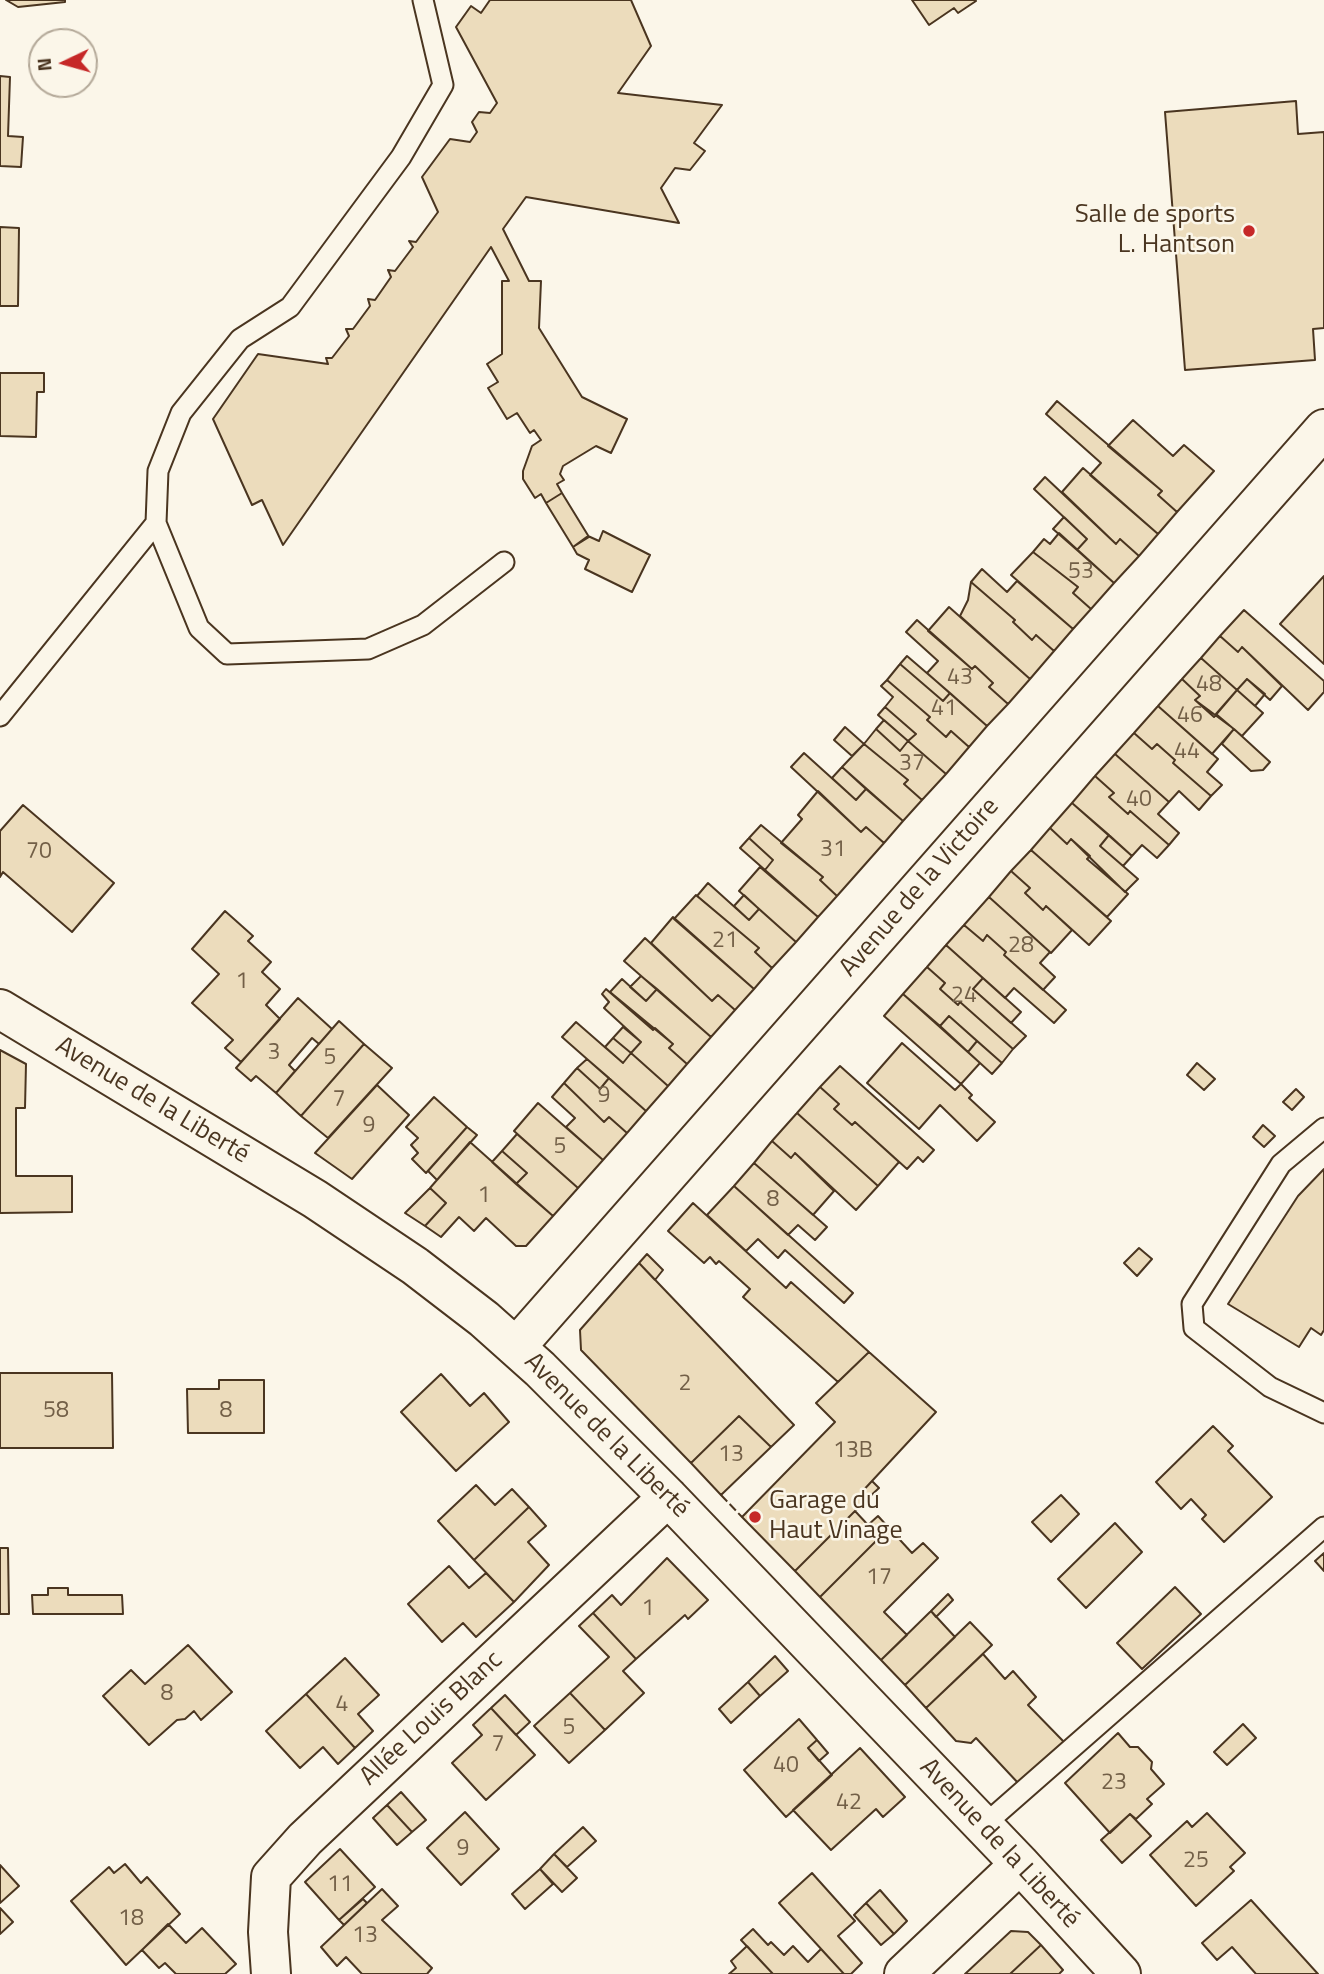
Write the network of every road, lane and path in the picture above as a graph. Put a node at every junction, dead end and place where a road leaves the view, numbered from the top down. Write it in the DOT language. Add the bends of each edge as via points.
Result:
graph roads {
  1 [pos="423,0"];
  2 [pos="1324,429"];
  3 [pos="156,523"];
  4 [pos="504,562"];
  5 [pos="0,716"];
  6 [pos="0,1009"];
  7 [pos="1324,1128"];
  8 [pos="516,1347"];
  9 [pos="1324,1413"];
  10 [pos="668,1497"];
  11 [pos="1324,1527"];
  12 [pos="983,1826"];
  13 [pos="1020,1864"];
  14 [pos="271,1974"];
  15 [pos="904,1974"];
  16 [pos="1121,1974"];
  1 -- 3 [label="lane" via="443,85 401,158 290,307 240,339 181,413 159,471"];
  2 -- 8 [label="street, Avenue de la Victoire"];
  3 -- 4 [label="lane" via="199,628 227,654 368,649 423,625"];
  3 -- 5 [label="lane"];
  6 -- 8 [label="street, Avenue de la Liberté" via="315,1199 415,1266"];
  7 -- 9 [label="lane" via="1281,1164 1192,1304 1194,1328 1270,1387"];
  8 -- 10 [label="street, Avenue de la Liberté"];
  10 -- 12 [label="street, Avenue de la Liberté"];
  10 -- 14 [label="street, Allée Louis Blanc" via="304,1839 271,1877"];
  11 -- 12 [label="lane"];
  12 -- 13 [label="street, Avenue de la Liberté"];
  13 -- 15 [label="street"];
  13 -- 16 [label="street, Avenue de la Liberté"];
}
